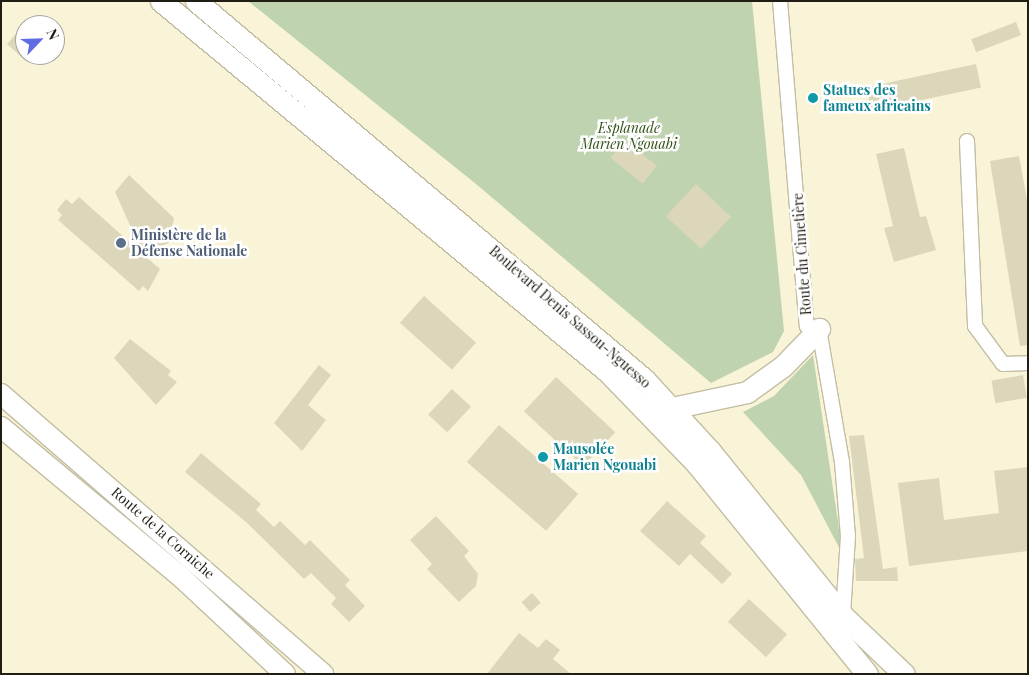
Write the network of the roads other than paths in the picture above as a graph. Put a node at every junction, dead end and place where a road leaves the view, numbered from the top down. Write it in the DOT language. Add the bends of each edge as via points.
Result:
graph roads {
  1 [pos="161,1"];
  2 [pos="196,1"];
  3 [pos="780,1"];
  4 [pos="967,140"];
  5 [pos="820,329"];
  6 [pos="1028,363"];
  7 [pos="1,394"];
  8 [pos="672,408"];
  9 [pos="1,427"];
  10 [pos="843,616"];
  11 [pos="285,674"];
  12 [pos="323,674"];
  13 [pos="867,674"];
  14 [pos="904,674"];
  1 -- 13 [label="main road, Boulevard Denis Sassou-Nguesso" via="425,216 614,377 697,464"];
  2 -- 8 [label="main road, Boulevard Denis Sassou-Nguesso" via="576,321"];
  3 -- 5 [label="street, Route du Cimetière" via="807,326"];
  4 -- 6 [label="street" via="975,326 1003,364"];
  5 -- 8 [label="main road" via="783,366 747,392"];
  5 -- 10 [label="street, Route du Cimetière" via="842,462 848,536"];
  7 -- 12 [label="main road, Route de la Corniche"];
  8 -- 10 [label="main road, Boulevard Denis Sassou-Nguesso"];
  9 -- 11 [label="main road, Route de la Corniche" via="181,576"];
  10 -- 14 [label="main road, Boulevard Denis Sassou-Nguesso"];
}
